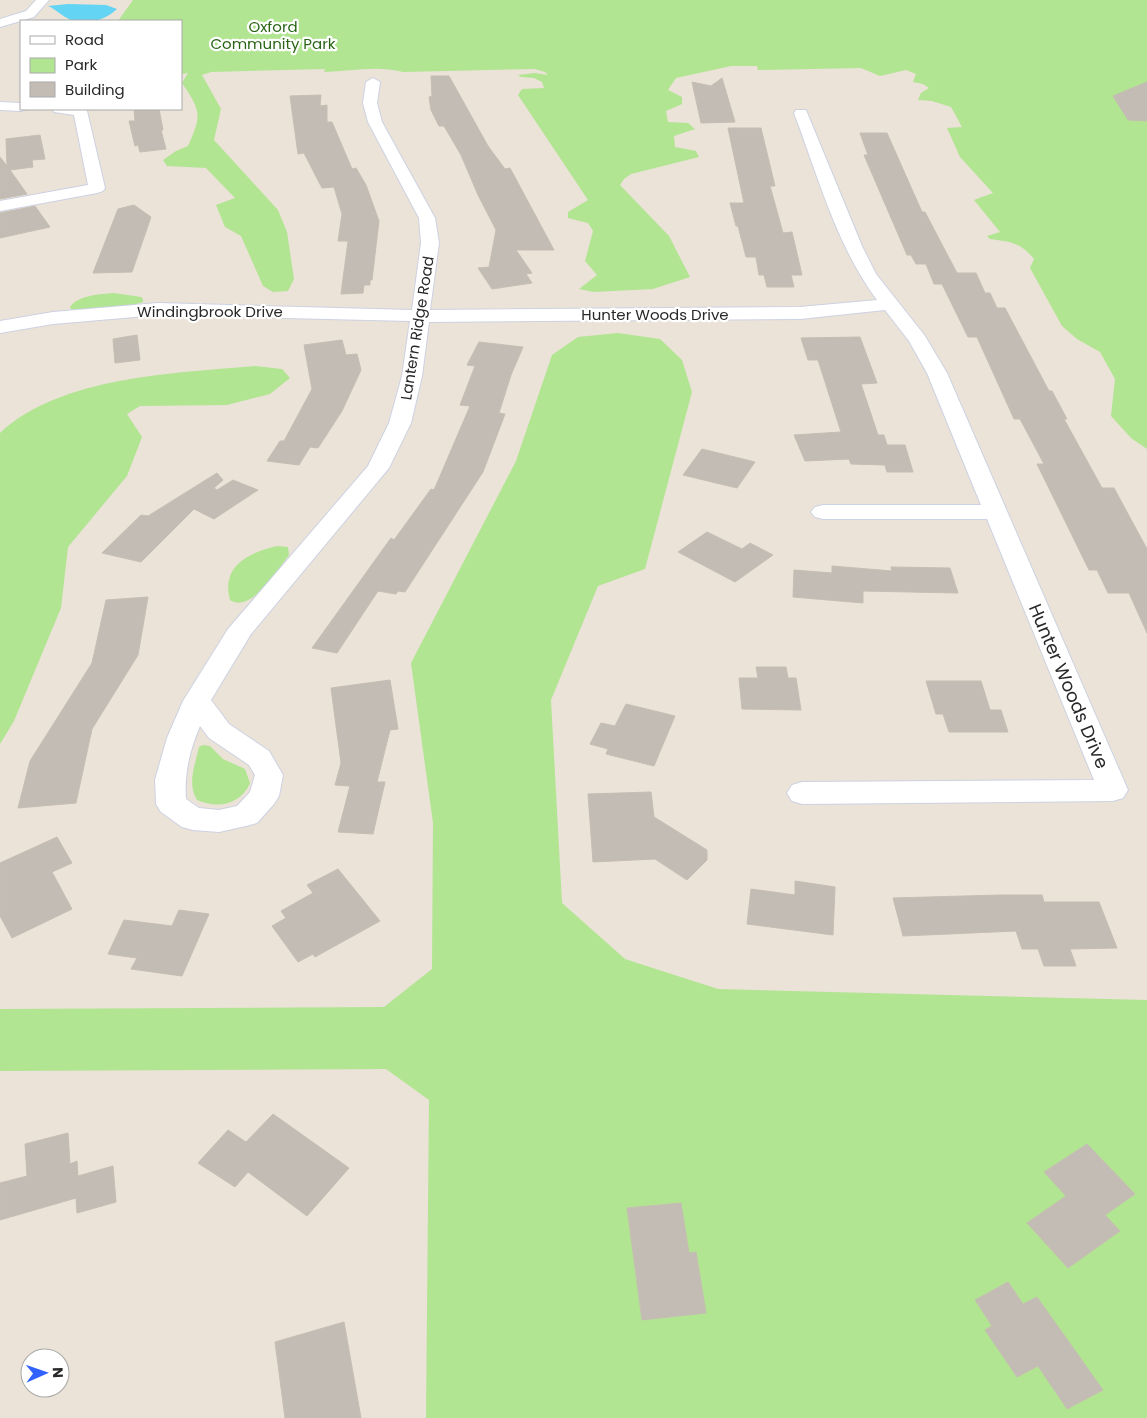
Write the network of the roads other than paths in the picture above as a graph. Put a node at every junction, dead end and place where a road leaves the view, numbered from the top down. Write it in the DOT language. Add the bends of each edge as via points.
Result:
graph roads {
  1 [pos="43,0"];
  2 [pos="0,23"];
  3 [pos="372,82"];
  4 [pos="0,106"];
  5 [pos="20,106"];
  6 [pos="70,110"];
  7 [pos="801,113"];
  8 [pos="0,206"];
  9 [pos="889,304"];
  10 [pos="421,316"];
  11 [pos="0,327"];
  12 [pos="823,512"];
  13 [pos="996,512"];
  14 [pos="198,701"];
  15 [pos="802,793"];
  1 -- 2 [label="street" via="30,14"];
  3 -- 10 [label="street, Lantern Ridge Road" via="370,103 375,122 427,218 430,243"];
  4 -- 5 [label="street"];
  6 -- 8 [label="street" via="80,111 97,188"];
  7 -- 9 [label="street, Hunter Woods Drive" via="853,246 868,275"];
  9 -- 10 [label="street, Hunter Woods Drive" via="800,313"];
  9 -- 13 [label="street, Hunter Woods Drive" via="918,340 937,373"];
  10 -- 11 [label="street, Windingbrook Drive" via="158,309 53,318"];
  10 -- 14 [label="street, Lantern Ridge Road" via="412,376 400,423 378,468 241,629"];
  12 -- 13 [label="street"];
  13 -- 15 [label="street, Hunter Woods Drive" via="1113,790"];
  14 -- 14 [label="street, Lantern Ridge Road" via="219,731 259,758 269,775 264,796 246,815 219,821 193,819 171,804 170,780 180,738"];
}
